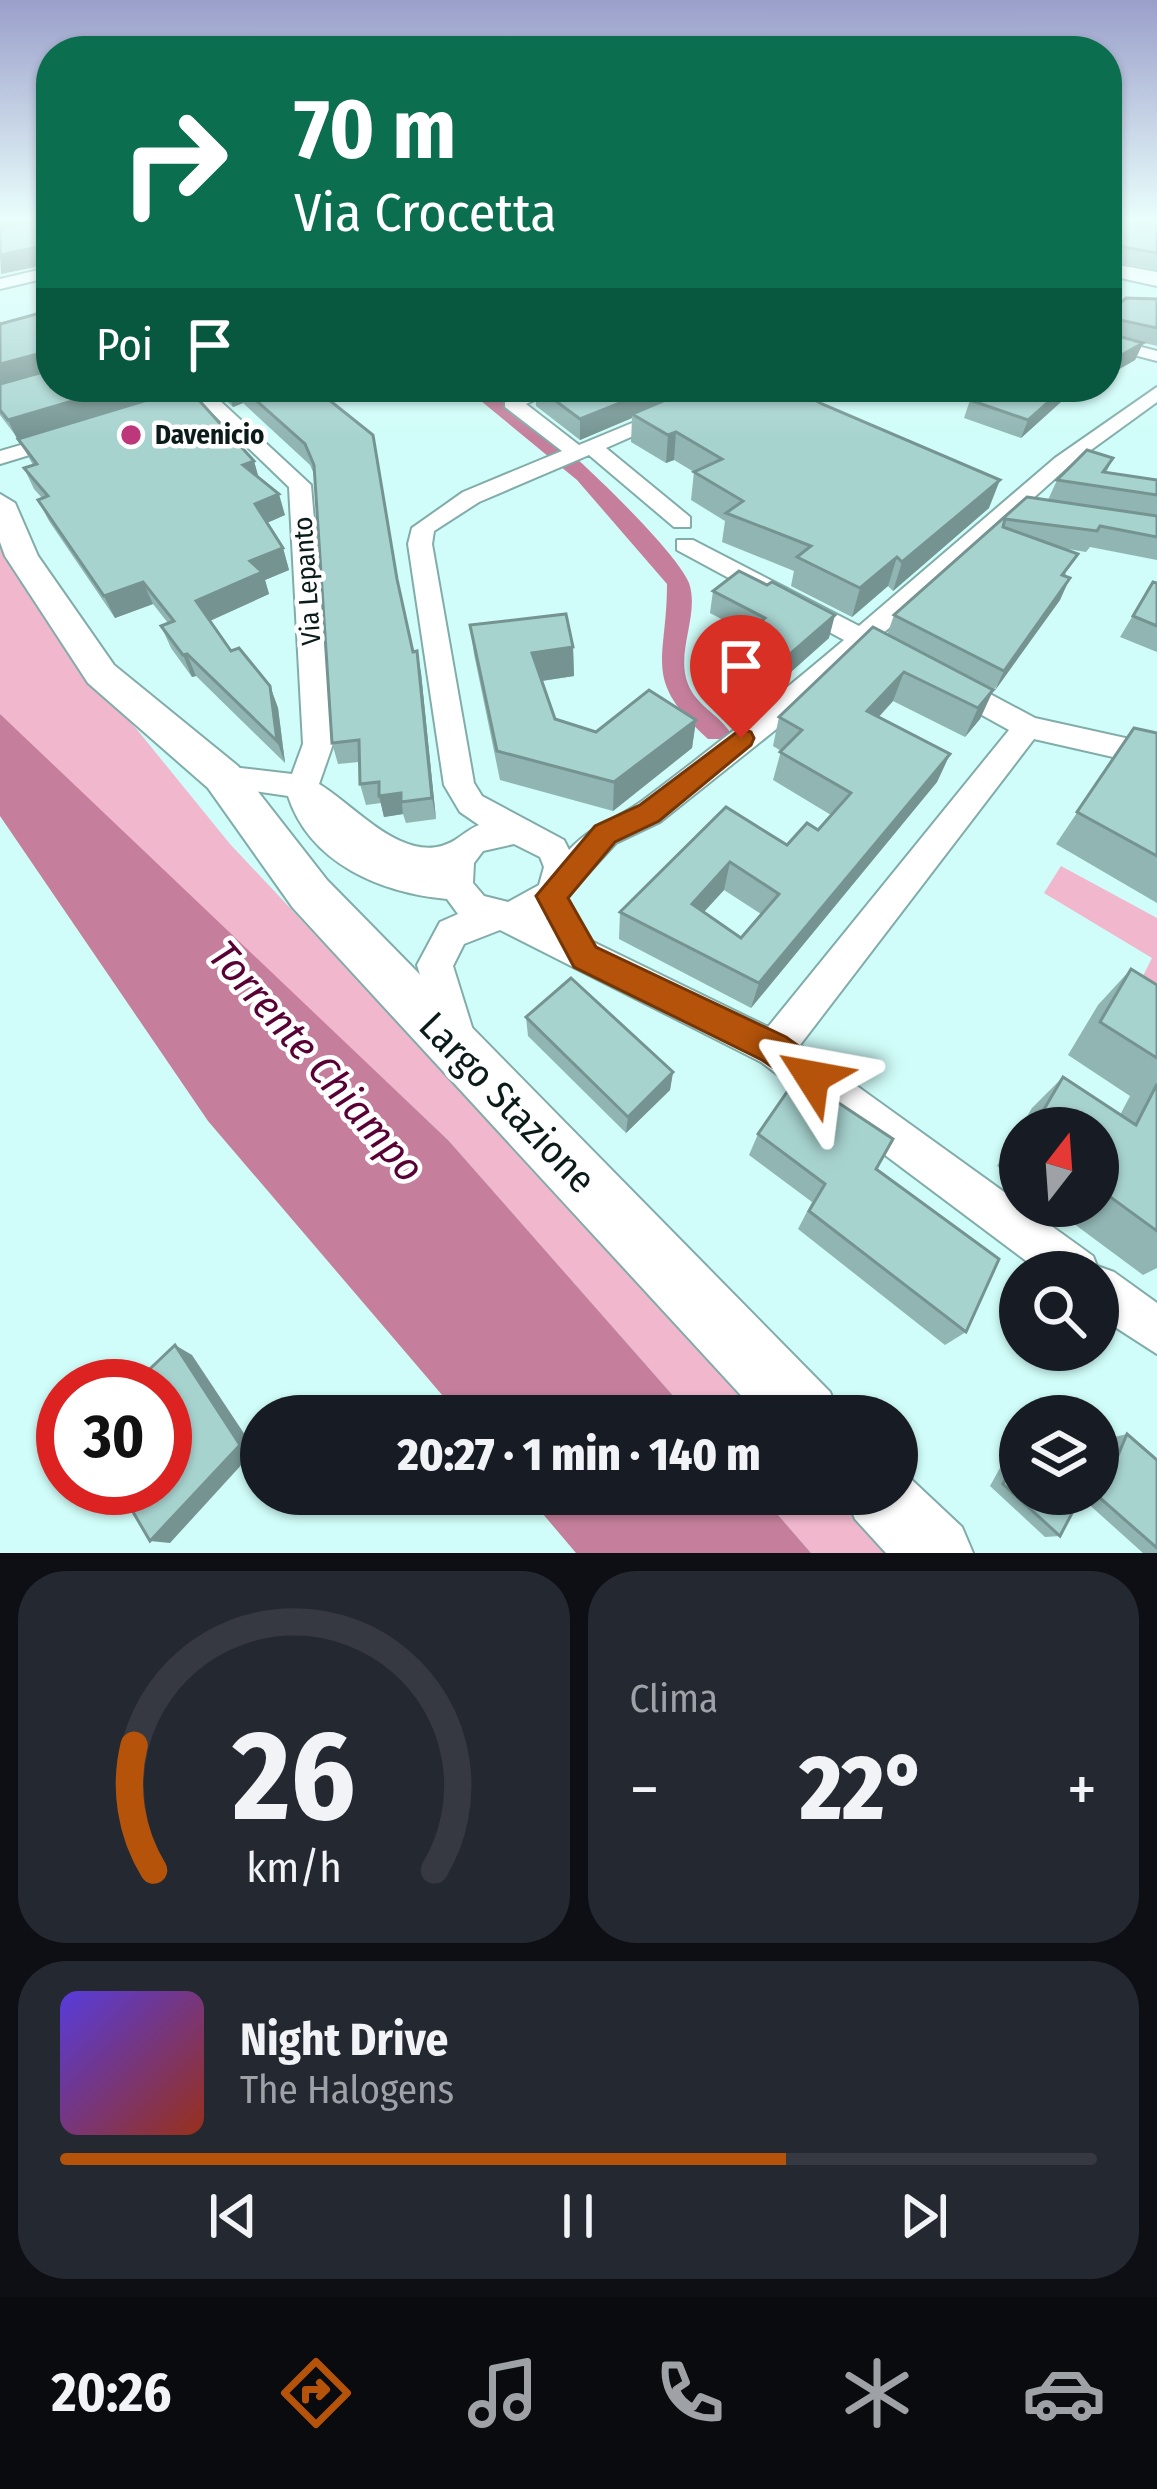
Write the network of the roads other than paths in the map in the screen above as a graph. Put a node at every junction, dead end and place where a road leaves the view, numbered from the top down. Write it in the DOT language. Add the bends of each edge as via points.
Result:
graph roads {
  1 [pos="1122,347"];
  2 [pos="1157,356"];
  3 [pos="1154,398"];
  4 [pos="200,402"];
  5 [pos="514,402"];
  6 [pos="698,402"];
  7 [pos="92,429"];
  8 [pos="584,449"];
  9 [pos="0,458"];
  10 [pos="985,493"];
  11 [pos="0,502"];
  12 [pos="1025,508"];
  13 [pos="863,640"];
  14 [pos="1027,727"];
  15 [pos="317,750"];
  16 [pos="1157,756"];
  17 [pos="279,786"];
  18 [pos="519,831"];
  19 [pos="605,834"];
  20 [pos="462,853"];
  21 [pos="456,886"];
  22 [pos="554,890"];
  23 [pos="499,916"];
  24 [pos="585,957"];
  25 [pos="774,1049"];
  26 [pos="460,1052"];
  27 [pos="1048,1251"];
  28 [pos="1119,1303"];
  29 [pos="1157,1331"];
  30 [pos="786,1395"];
  31 [pos="900,1515"];
  32 [pos="936,1553"];
  1 -- 2 [label="street"];
  3 -- 12 [label="street" via="1062,462"];
  4 -- 15 [label="street, Via Lepanto" via="300,485"];
  5 -- 8 [label="street"];
  6 -- 8 [label="street"];
  7 -- 9 [label="street"];
  8 -- 13 [label="street" via="683,534"];
  8 -- 18 [label="street" via="439,514 423,528 420,544 459,785 471,804"];
  10 -- 12 [label="street"];
  11 -- 17 [label="main road, Largo Stazione" via="22,556 101,674"];
  12 -- 13 [label="street"];
  13 -- 14 [label="street"];
  13 -- 19 [label="street" via="650,813"];
  14 -- 16 [label="street"];
  14 -- 25 [label="street"];
  15 -- 17 [label="street"];
  15 -- 17 [label="street, Via Lepanto" via="327,757"];
  17 -- 20 [label="street" via="395,855 430,860"];
  17 -- 21 [label="street" via="364,867 409,884"];
  17 -- 26 [label="main road, Largo Stazione" via="310,894"];
  18 -- 19 [label="street"];
  18 -- 20 [label="street" via="484,836"];
  18 -- 22 [label="street" via="551,847 560,871"];
  19 -- 22 [label="street"];
  20 -- 21 [label="street"];
  21 -- 23 [label="street" via="473,908"];
  22 -- 23 [label="street" via="539,907"];
  22 -- 24 [label="street"];
  23 -- 24 [label="street"];
  23 -- 26 [label="street" via="452,933 435,965"];
  24 -- 25 [label="street"];
  25 -- 27 [label="street"];
  26 -- 30 [label="main road, Largo Stazione"];
  28 -- 29 [label="street"];
  31 -- 32 [label="main road"];
}
